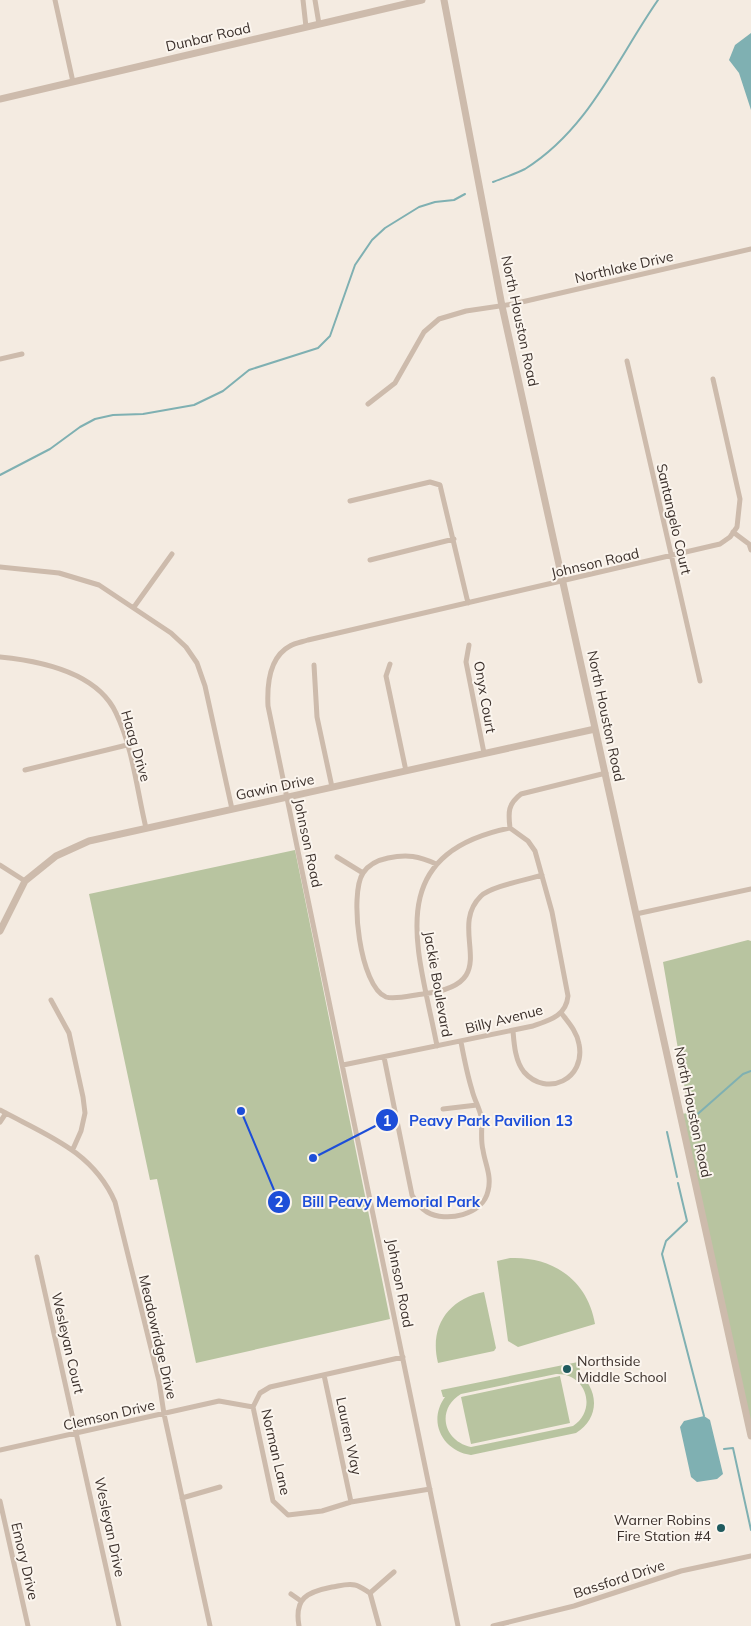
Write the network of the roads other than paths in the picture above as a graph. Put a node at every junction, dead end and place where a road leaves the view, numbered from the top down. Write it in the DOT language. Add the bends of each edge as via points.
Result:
graph roads {
  1 [pos="55,0"];
  2 [pos="303,0"];
  3 [pos="315,0"];
  4 [pos="422,0"];
  5 [pos="444,0"];
  6 [pos="319,24"];
  7 [pos="306,27"];
  8 [pos="73,82"];
  9 [pos="0,100"];
  10 [pos="751,249"];
  11 [pos="502,306"];
  12 [pos="22,354"];
  13 [pos="0,359"];
  14 [pos="627,361"];
  15 [pos="713,380"];
  16 [pos="368,404"];
  17 [pos="350,501"];
  18 [pos="734,532"];
  19 [pos="454,539"];
  20 [pos="751,550"];
  21 [pos="172,554"];
  22 [pos="671,557"];
  23 [pos="370,560"];
  24 [pos="0,567"];
  25 [pos="564,582"];
  26 [pos="468,603"];
  27 [pos="134,607"];
  28 [pos="469,645"];
  29 [pos="0,657"];
  30 [pos="390,664"];
  31 [pos="314,665"];
  32 [pos="700,681"];
  33 [pos="596,729"];
  34 [pos="127,746"];
  35 [pos="484,753"];
  36 [pos="24,770"];
  37 [pos="406,771"];
  38 [pos="606,773"];
  39 [pos="332,787"];
  40 [pos="287,798"];
  41 [pos="232,809"];
  42 [pos="146,828"];
  43 [pos="510,828"];
  44 [pos="336,857"];
  45 [pos="436,864"];
  46 [pos="0,865"];
  47 [pos="363,873"];
  48 [pos="542,876"];
  49 [pos="25,882"];
  50 [pos="751,889"];
  51 [pos="636,914"];
  52 [pos="0,931"];
  53 [pos="428,993"];
  54 [pos="51,1000"];
  55 [pos="562,1014"];
  56 [pos="513,1030"];
  57 [pos="461,1042"];
  58 [pos="438,1046"];
  59 [pos="384,1057"];
  60 [pos="342,1065"];
  61 [pos="477,1105"];
  62 [pos="443,1109"];
  63 [pos="0,1110"];
  64 [pos="6,1113"];
  65 [pos="0,1122"];
  66 [pos="73,1148"];
  67 [pos="37,1257"];
  68 [pos="403,1357"];
  69 [pos="324,1375"];
  70 [pos="253,1407"];
  71 [pos="164,1414"];
  72 [pos="78,1434"];
  73 [pos="751,1436"];
  74 [pos="0,1450"];
  75 [pos="220,1488"];
  76 [pos="430,1489"];
  77 [pos="182,1498"];
  78 [pos="0,1501"];
  79 [pos="352,1502"];
  80 [pos="751,1556"];
  81 [pos="394,1572"];
  82 [pos="370,1593"];
  83 [pos="291,1594"];
  84 [pos="301,1601"];
  85 [pos="28,1626"];
  86 [pos="119,1626"];
  87 [pos="210,1626"];
  88 [pos="299,1626"];
  89 [pos="379,1626"];
  90 [pos="458,1626"];
  91 [pos="493,1626"];
  1 -- 8 [label="street"];
  2 -- 7 [label="street"];
  3 -- 6 [label="street"];
  4 -- 6 [label="street, Dunbar Road"];
  5 -- 11 [label="street, North Houston Road"];
  6 -- 7 [label="street, Dunbar Road"];
  7 -- 8 [label="street, Dunbar Road"];
  8 -- 9 [label="street, Dunbar Road"];
  10 -- 11 [label="street, Northlake Drive"];
  11 -- 16 [label="street, Northlake Drive" via="439,319 424,332 395,382"];
  11 -- 25 [label="street, North Houston Road"];
  12 -- 13 [label="street"];
  14 -- 22 [label="street, Santangelo Court"];
  15 -- 18 [label="street" via="740,500 741,513"];
  17 -- 19 [label="street" via="430,482 440,485"];
  18 -- 20 [label="street" via="749,544"];
  18 -- 22 [label="street, Johnson Road" via="711,548"];
  19 -- 23 [label="street"];
  19 -- 26 [label="street"];
  21 -- 27 [label="street"];
  22 -- 25 [label="street, Johnson Road"];
  22 -- 32 [label="street, Santangelo Court"];
  24 -- 27 [label="street" via="73,576 99,585"];
  25 -- 26 [label="street, Johnson Road"];
  25 -- 33 [label="street, North Houston Road"];
  26 -- 40 [label="street, Johnson Road" via="288,647 275,663 267,683 268,706"];
  27 -- 41 [label="street" via="171,633 197,663 210,705"];
  28 -- 35 [label="street, Onyx Court" via="466,662"];
  29 -- 34 [label="street, Haag Drive" via="39,662 86,682 116,712"];
  30 -- 37 [label="street" via="386,676"];
  31 -- 39 [label="street" via="317,718"];
  33 -- 35 [label="street, Gawin Drive"];
  33 -- 38 [label="street, North Houston Road"];
  34 -- 36 [label="street"];
  34 -- 42 [label="street, Haag Drive"];
  35 -- 37 [label="street, Gawin Drive"];
  37 -- 39 [label="street, Gawin Drive"];
  38 -- 43 [label="street" via="521,794 512,801 508,811"];
  38 -- 51 [label="street, North Houston Road"];
  39 -- 40 [label="street, Gawin Drive"];
  40 -- 41 [label="street, Gawin Drive"];
  40 -- 60 [label="street, Johnson Road"];
  41 -- 42 [label="street, Gawin Drive"];
  42 -- 49 [label="street, Gawin Drive" via="71,847"];
  43 -- 45 [label="street, Jackie Boulevard" via="465,842"];
  43 -- 48 [label="street" via="528,840 535,851"];
  44 -- 47 [label="street"];
  45 -- 47 [label="street" via="421,857 405,855 375,861"];
  45 -- 53 [label="street, Jackie Boulevard" via="420,891 416,912 417,946"];
  46 -- 49 [label="street"];
  47 -- 53 [label="street" via="357,889 356,915 369,975 380,994 388,998"];
  48 -- 53 [label="street" via="482,895 473,907 468,924 472,959 467,973 458,984 441,992"];
  48 -- 55 [label="street, Billy Avenue" via="568,996"];
  49 -- 52 [label="street, Gawin Drive"];
  50 -- 51 [label="street"];
  51 -- 73 [label="street, North Houston Road"];
  53 -- 58 [label="street, Jackie Boulevard"];
  54 -- 66 [label="street" via="69,1034 86,1113"];
  55 -- 56 [label="street, Billy Avenue"];
  55 -- 56 [label="street" via="576,1036 580,1060 573,1074 558,1082 544,1083 524,1072"];
  56 -- 57 [label="street, Billy Avenue"];
  57 -- 58 [label="street, Billy Avenue"];
  57 -- 61 [label="street"];
  58 -- 59 [label="street, Billy Avenue"];
  59 -- 60 [label="street, Billy Avenue"];
  59 -- 61 [label="street" via="409,1184 418,1206 428,1213 443,1217 472,1212 483,1203 488,1193 489,1172"];
  60 -- 68 [label="street, Johnson Road"];
  61 -- 62 [label="street"];
  63 -- 64 [label="street, Meadowridge Drive"];
  64 -- 65 [label="street"];
  64 -- 66 [label="street, Meadowridge Drive"];
  66 -- 71 [label="street, Meadowridge Drive" via="107,1184 115,1202 159,1381"];
  67 -- 72 [label="street, Wesleyan Court"];
  68 -- 69 [label="street, Norman Lane"];
  68 -- 76 [label="street, Johnson Road"];
  69 -- 70 [label="street, Norman Lane" via="270,1387 260,1392"];
  69 -- 79 [label="street, Lauren Way"];
  70 -- 71 [label="street, Clemson Drive" via="219,1401"];
  70 -- 79 [label="street, Norman Lane" via="273,1501 280,1508 288,1515 301,1515"];
  71 -- 72 [label="street, Clemson Drive"];
  71 -- 77 [label="street, Meadowridge Drive"];
  72 -- 74 [label="street, Clemson Drive"];
  72 -- 86 [label="street, Wesleyan Drive"];
  75 -- 77 [label="street"];
  76 -- 79 [label="street, Norman Lane"];
  76 -- 90 [label="street, Johnson Road"];
  77 -- 87 [label="street, Meadowridge Drive"];
  78 -- 85 [label="street, Emory Drive"];
  80 -- 91 [label="street, Bassford Drive" via="681,1572 574,1606"];
  81 -- 82 [label="street"];
  82 -- 84 [label="street" via="347,1584 316,1590"];
  82 -- 89 [label="street"];
  83 -- 84 [label="street"];
  84 -- 88 [label="street" via="297,1614"];
}
